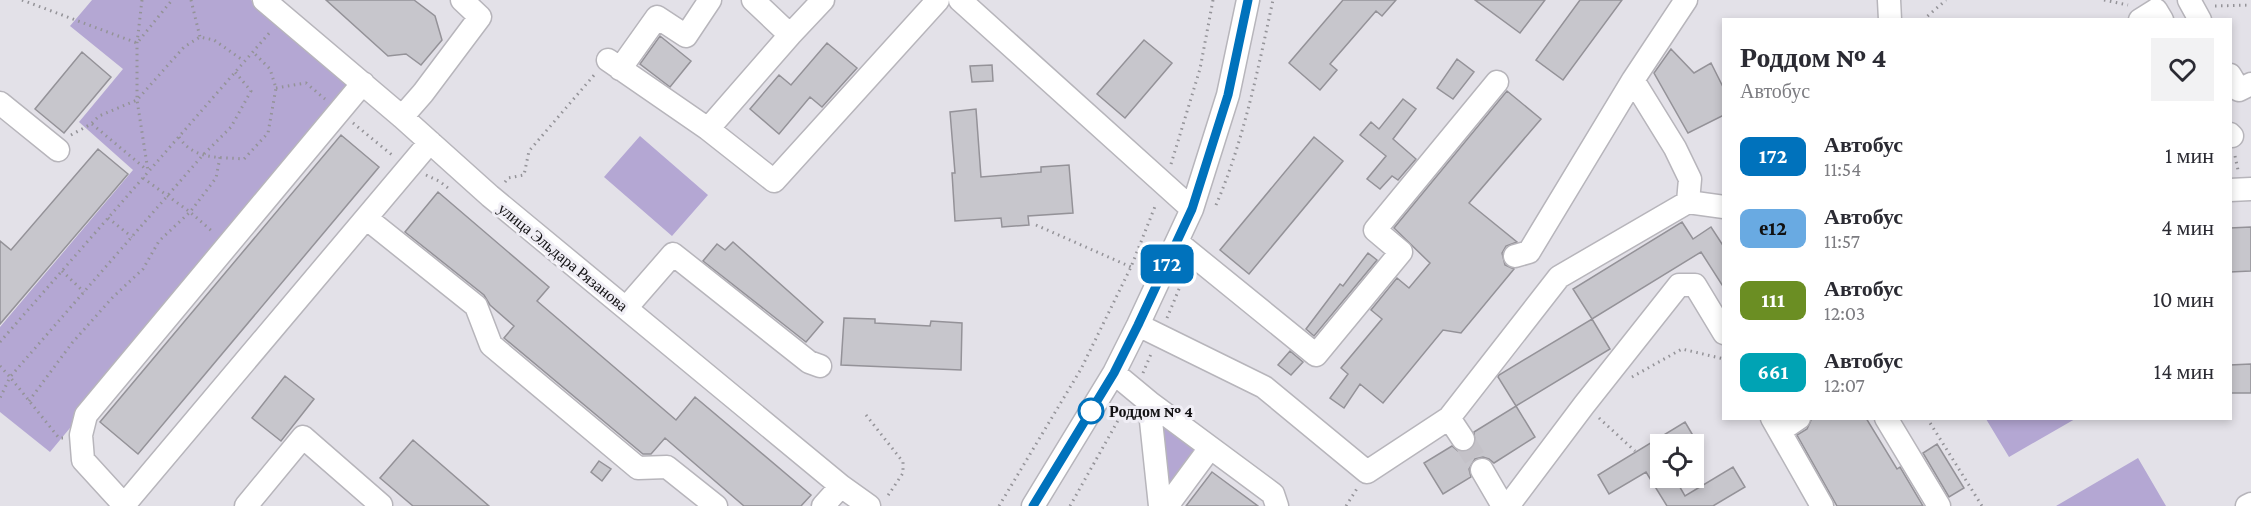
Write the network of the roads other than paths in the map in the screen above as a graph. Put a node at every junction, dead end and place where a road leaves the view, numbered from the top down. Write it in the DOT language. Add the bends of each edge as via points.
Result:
graph roads {
  1 [pos="264,0"];
  2 [pos="462,0"];
  3 [pos="710,0"];
  4 [pos="753,0"];
  5 [pos="823,0"];
  6 [pos="938,0"];
  7 [pos="960,0"];
  8 [pos="1248,0"];
  9 [pos="1686,0"];
  10 [pos="1889,0"];
  11 [pos="2189,0"];
  12 [pos="1890,18"];
  13 [pos="2143,18"];
  14 [pos="2161,18"];
  15 [pos="2199,18"];
  16 [pos="790,35"];
  17 [pos="2232,78"];
  18 [pos="1633,80"];
  19 [pos="1497,82"];
  20 [pos="363,83"];
  21 [pos="2251,84"];
  22 [pos="0,103"];
  23 [pos="402,117"];
  24 [pos="708,129"];
  25 [pos="430,142"];
  26 [pos="64,143"];
  27 [pos="2251,189"];
  28 [pos="2232,190"];
  29 [pos="1688,201"];
  30 [pos="1722,207"];
  31 [pos="1192,209"];
  32 [pos="366,218"];
  33 [pos="1177,242"];
  34 [pos="1515,256"];
  35 [pos="626,308"];
  36 [pos="1138,325"];
  37 [pos="1722,330"];
  38 [pos="819,366"];
  39 [pos="1114,373"];
  40 [pos="1149,402"];
  41 [pos="1449,418"];
  42 [pos="1792,420"];
  43 [pos="1887,420"];
  44 [pos="1776,425"];
  45 [pos="1463,439"];
  46 [pos="1204,456"];
  47 [pos="1482,470"];
  48 [pos="839,485"];
  49 [pos="877,503"];
  50 [pos="2251,504"];
  51 [pos="125,506"];
  52 [pos="246,506"];
  53 [pos="380,506"];
  54 [pos="716,506"];
  55 [pos="823,506"];
  56 [pos="1033,506"];
  57 [pos="1160,506"];
  58 [pos="1167,506"];
  59 [pos="1277,506"];
  60 [pos="1503,506"];
  61 [pos="1508,506"];
  62 [pos="1822,506"];
  63 [pos="1939,506"];
  64 [pos="2247,506"];
  1 -- 20 [label="street, улица Эльдара Рязанова"];
  2 -- 23 [label="street" via="480,17"];
  3 -- 24 [label="street" via="686,36 657,17 614,64"];
  4 -- 16 [label="street"];
  5 -- 16 [label="street"];
  6 -- 24 [label="street" via="774,181"];
  7 -- 31 [label="street"];
  8 -- 31 [label="street" via="1228,95"];
  9 -- 18 [label="street"];
  10 -- 12 [label="street"];
  11 -- 15 [label="street"];
  13 -- 14 [label="street" via="2157,10"];
  16 -- 24 [label="street"];
  17 -- 21 [label="street" via="2239,90"];
  18 -- 29 [label="street" via="1690,179"];
  18 -- 34 [label="street" via="1529,252"];
  19 -- 33 [label="street" via="1374,230 1401,252 1316,356"];
  20 -- 23 [label="street, улица Эльдара Рязанова"];
  20 -- 51 [label="street" via="86,415 81,435 83,460"];
  22 -- 26 [label="street"];
  23 -- 25 [label="street, улица Эльдара Рязанова"];
  25 -- 32 [label="street"];
  25 -- 35 [label="street, улица Эльдара Рязанова"];
  27 -- 28 [label="street"];
  29 -- 30 [label="street"];
  29 -- 41 [label="street" via="1559,277"];
  31 -- 33 [label="street"];
  32 -- 51 [label="street"];
  32 -- 54 [label="street" via="476,306 491,345 638,468 667,467"];
  33 -- 36 [label="street"];
  35 -- 38 [label="street" via="673,254"];
  35 -- 48 [label="street, улица Эльдара Рязанова"];
  36 -- 39 [label="street"];
  36 -- 41 [label="street" via="1264,387 1367,472"];
  37 -- 61 [label="street" via="1695,285 1679,285"];
  39 -- 40 [label="street"];
  39 -- 56 [label="street"];
  40 -- 57 [label="street"];
  40 -- 59 [label="street" via="1273,494"];
  41 -- 45 [label="street"];
  42 -- 44 [label="street"];
  43 -- 63 [label="street"];
  44 -- 62 [label="street"];
  46 -- 58 [label="street"];
  47 -- 60 [label="street"];
  48 -- 49 [label="street, улица Эльдара Рязанова"];
  48 -- 55 [label="street"];
  50 -- 64 [label="street"];
  52 -- 53 [label="street" via="303,437"];
}
